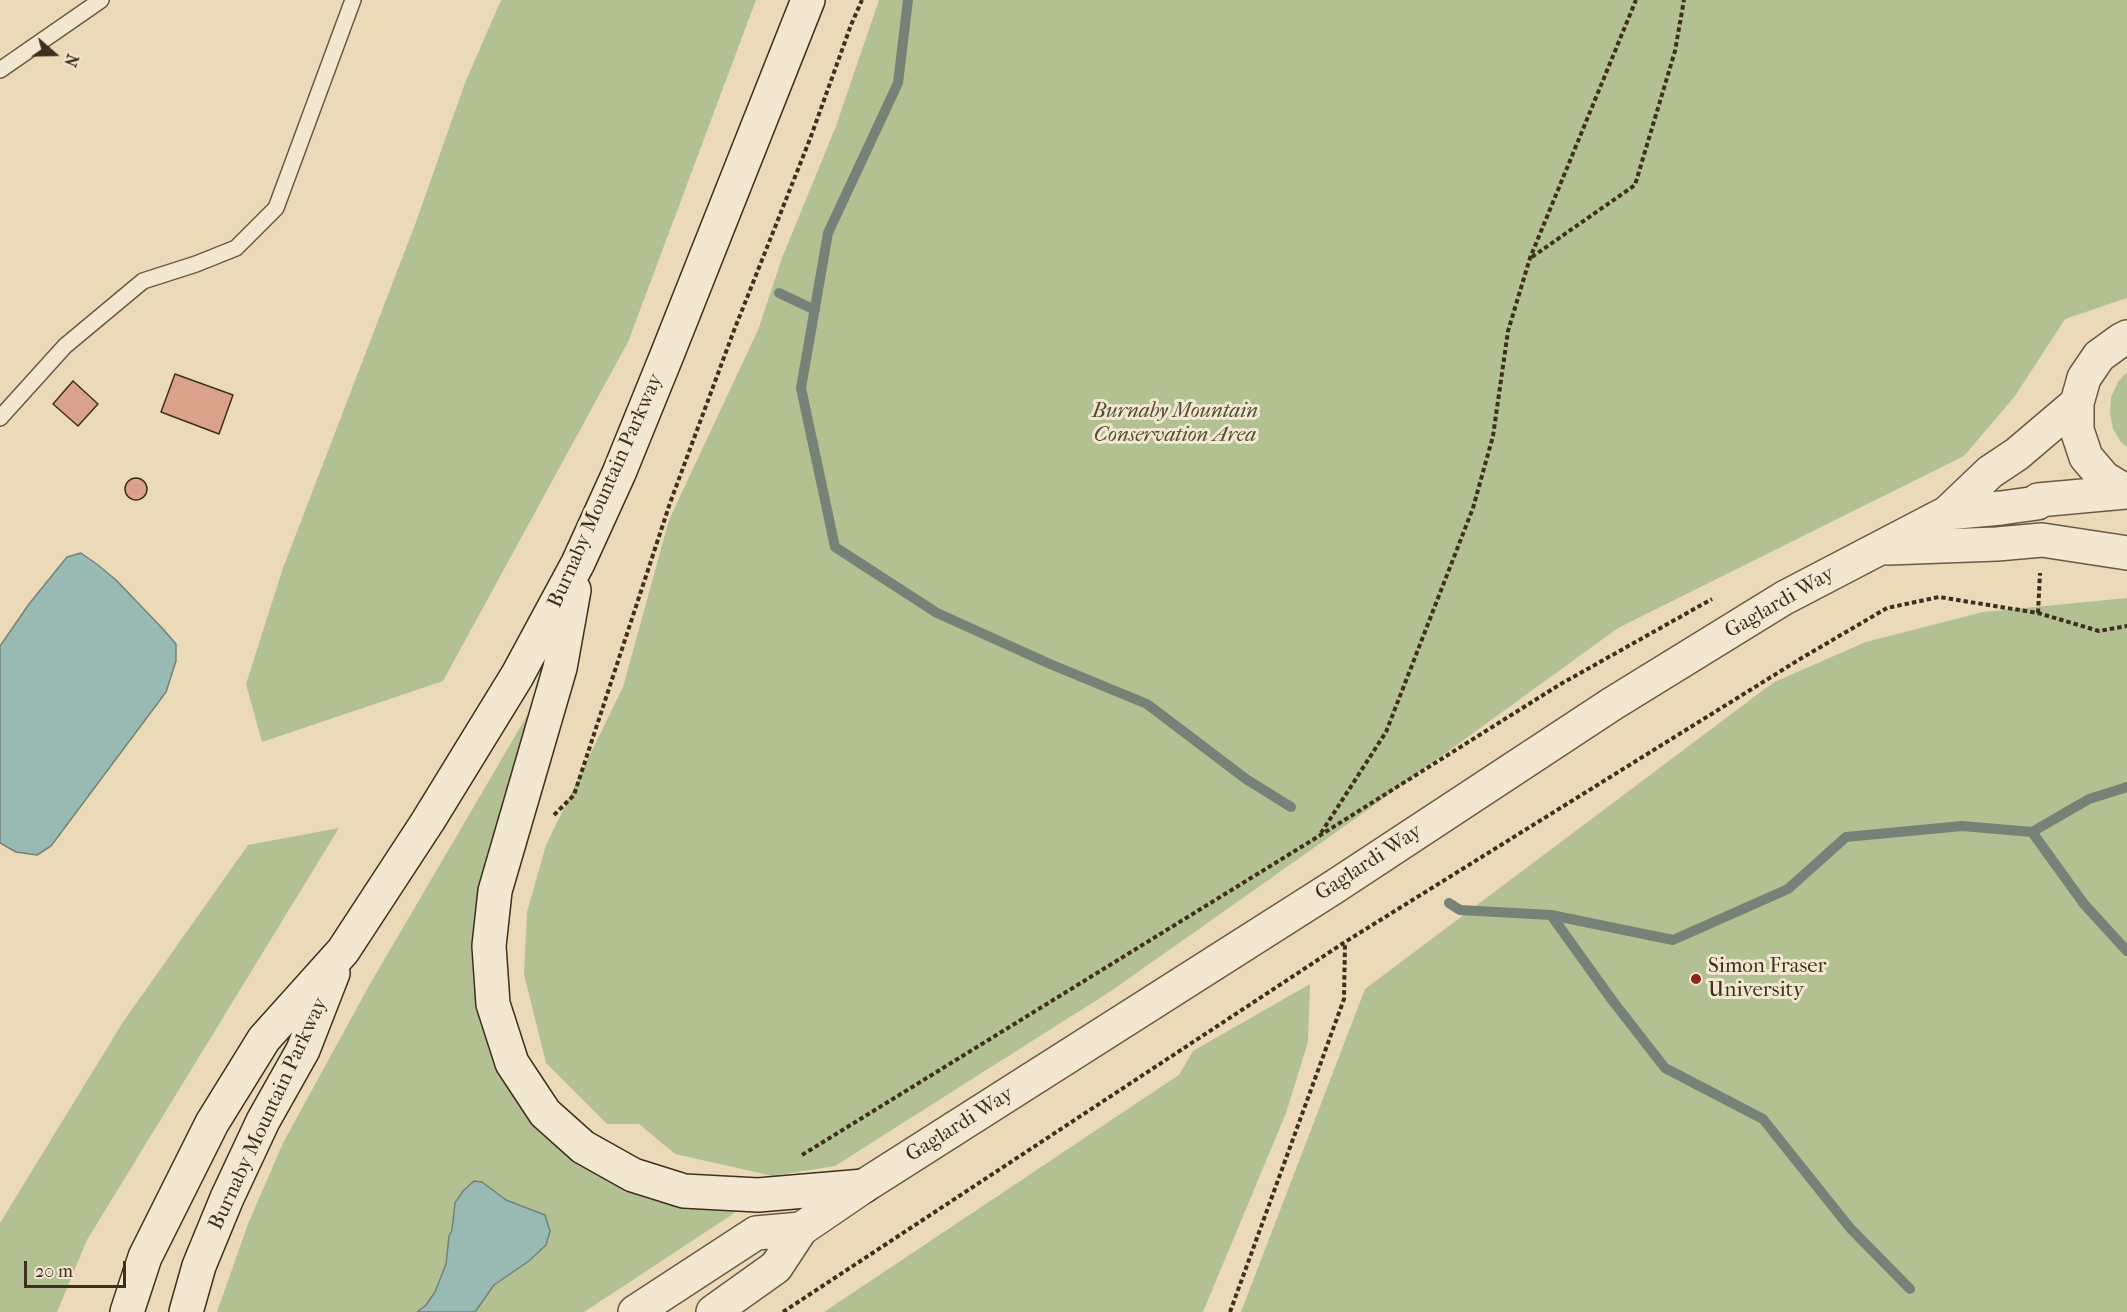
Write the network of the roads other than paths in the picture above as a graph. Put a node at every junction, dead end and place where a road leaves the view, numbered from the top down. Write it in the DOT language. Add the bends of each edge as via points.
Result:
graph roads {
  1 [pos="100,0"];
  2 [pos="353,0"];
  3 [pos="808,0"];
  4 [pos="0,70"];
  5 [pos="2127,338"];
  6 [pos="2077,403"];
  7 [pos="0,418"];
  8 [pos="2127,492"];
  9 [pos="1947,513"];
  10 [pos="1877,549"];
  11 [pos="2127,553"];
  12 [pos="578,563"];
  13 [pos="343,951"];
  14 [pos="864,1186"];
  15 [pos="801,1229"];
  16 [pos="127,1312"];
  17 [pos="186,1312"];
  18 [pos="635,1312"];
  19 [pos="713,1312"];
  1 -- 4 [label="lane"];
  2 -- 7 [label="lane" via="276,208 236,248 143,281 65,345"];
  3 -- 12 [label="main road, Burnaby Mountain Parkway" via="619,473"];
  5 -- 6 [label="main road" via="2100,356 2084,378"];
  6 -- 8 [label="main road" via="2077,430 2086,457 2104,478"];
  6 -- 9 [label="main road, Gaglardi Way" via="1990,472"];
  8 -- 9 [label="main road, Gaglardi Way"];
  9 -- 10 [label="main road, Gaglardi Way"];
  10 -- 11 [label="main road" via="2042,540"];
  10 -- 14 [label="main road, Gaglardi Way" via="1784,598 1612,704 1324,894"];
  12 -- 13 [label="main road, Burnaby Mountain Parkway" via="517,676"];
  12 -- 14 [label="main road" via="560,668 495,891 489,945 493,1004 512,1063 545,1113 583,1147 633,1175 684,1191 758,1195"];
  13 -- 16 [label="main road, Burnaby Mountain Parkway" via="264,1039 212,1123 145,1257"];
  13 -- 17 [label="main road, Burnaby Mountain Parkway" via="303,1050 227,1197 199,1266"];
  14 -- 15 [label="main road, Gaglardi Way"];
  15 -- 18 [label="main road, Gaglardi Way" via="756,1233"];
  15 -- 19 [label="main road, Gaglardi Way" via="776,1267"];
}
